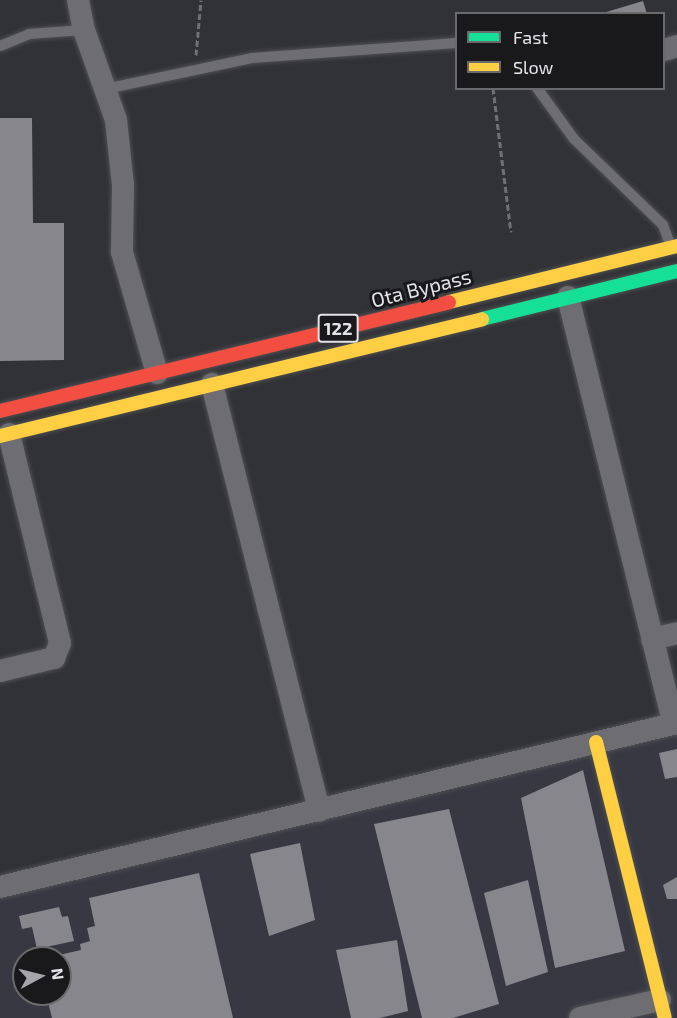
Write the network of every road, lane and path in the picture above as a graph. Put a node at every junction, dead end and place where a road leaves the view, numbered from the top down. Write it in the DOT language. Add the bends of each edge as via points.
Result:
graph roads {
  1 [pos="78,0"];
  2 [pos="201,0"];
  3 [pos="84,30"];
  4 [pos="455,43"];
  5 [pos="0,46"];
  6 [pos="195,69"];
  7 [pos="105,89"];
  8 [pos="493,90"];
  9 [pos="538,90"];
  10 [pos="511,232"];
  11 [pos="674,247"];
  12 [pos="677,271"];
  13 [pos="568,297"];
  14 [pos="157,373"];
  15 [pos="212,384"];
  16 [pos="0,411"];
  17 [pos="4,435"];
  18 [pos="677,633"];
  19 [pos="652,639"];
  20 [pos="0,671"];
  21 [pos="675,724"];
  22 [pos="596,742"];
  23 [pos="319,811"];
  24 [pos="0,887"];
  25 [pos="662,1009"];
  26 [pos="580,1018"];
  1 -- 3 [label="street"];
  2 -- 6 [label="path"];
  3 -- 5 [label="lane" via="29,34"];
  3 -- 7 [label="street"];
  4 -- 6 [label="lane" via="252,58"];
  6 -- 7 [label="lane"];
  7 -- 14 [label="street" via="116,120 121,152 122,252"];
  8 -- 10 [label="path"];
  9 -- 11 [label="lane" via="574,140 663,225"];
  11 -- 14 [label="main road, Ota Bypass / 122"];
  12 -- 13 [label="main road, 122"];
  13 -- 15 [label="main road, 122"];
  13 -- 19 [label="street"];
  14 -- 16 [label="main road, Ota Bypass / 122"];
  15 -- 17 [label="main road, 122"];
  15 -- 23 [label="street"];
  17 -- 20 [label="street" via="60,643 54,658"];
  18 -- 19 [label="street"];
  19 -- 21 [label="street"];
  21 -- 22 [label="street"];
  22 -- 23 [label="street"];
  22 -- 25 [label="main road"];
  23 -- 24 [label="street"];
  25 -- 26 [label="street"];
}
